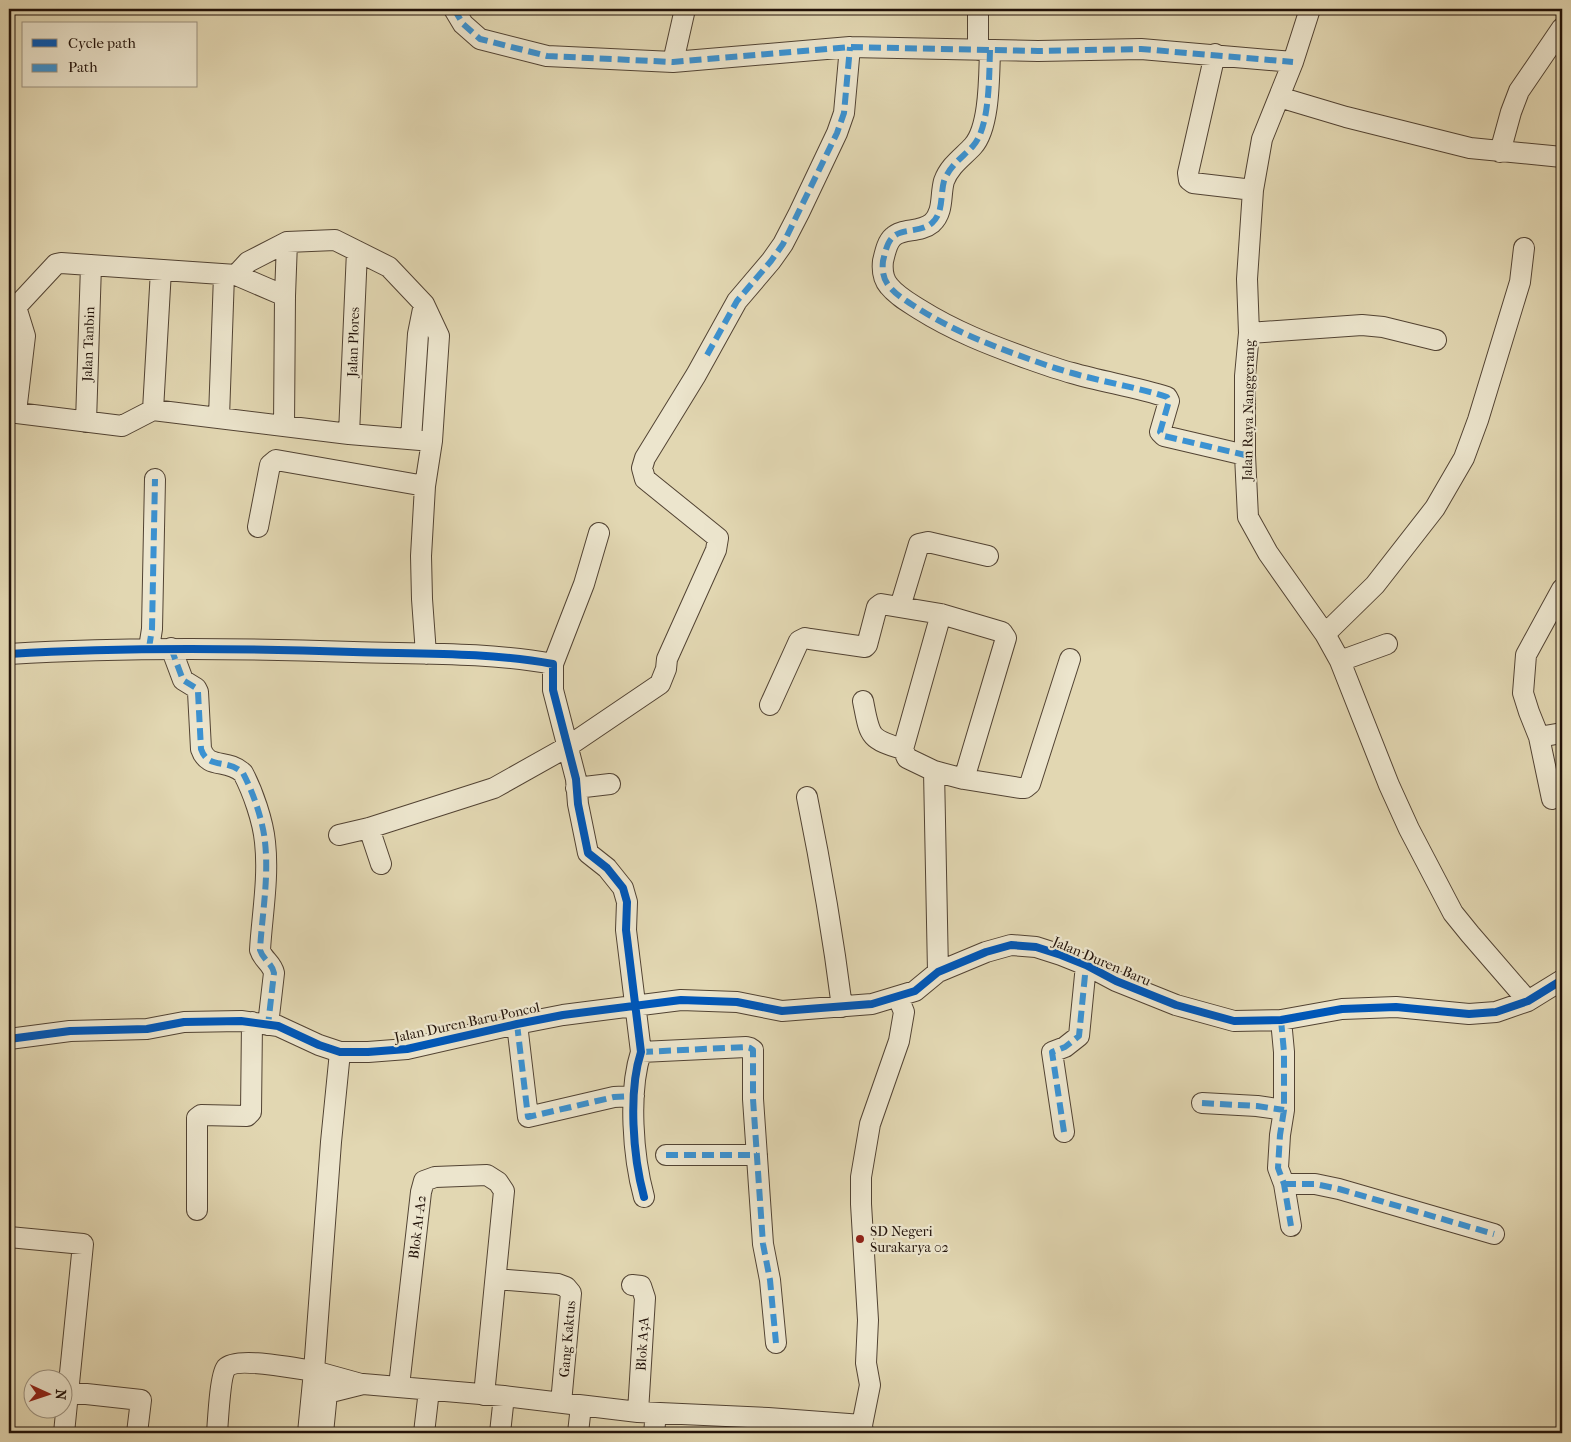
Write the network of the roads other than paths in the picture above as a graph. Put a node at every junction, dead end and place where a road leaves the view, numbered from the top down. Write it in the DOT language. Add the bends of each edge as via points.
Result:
graph roads {
  1 [pos="454,9"];
  2 [pos="686,9"];
  3 [pos="978,9"];
  4 [pos="1310,9"];
  5 [pos="1562,28"];
  6 [pos="850,47"];
  7 [pos="984,50"];
  8 [pos="1215,54"];
  9 [pos="673,62"];
  10 [pos="1293,62"];
  11 [pos="1279,97"];
  12 [pos="1500,152"];
  13 [pos="1562,157"];
  14 [pos="1253,190"];
  15 [pos="287,242"];
  16 [pos="1524,248"];
  17 [pos="356,251"];
  18 [pos="91,265"];
  19 [pos="161,270"];
  20 [pos="230,275"];
  21 [pos="285,296"];
  22 [pos="424,304"];
  23 [pos="13,314"];
  24 [pos="1249,333"];
  25 [pos="1436,340"];
  26 [pos="153,410"];
  27 [pos="12,412"];
  28 [pos="219,417"];
  29 [pos="86,422"];
  30 [pos="284,426"];
  31 [pos="349,434"];
  32 [pos="411,440"];
  33 [pos="432,442"];
  34 [pos="1245,455"];
  35 [pos="154,479"];
  36 [pos="425,486"];
  37 [pos="258,528"];
  38 [pos="599,533"];
  39 [pos="988,556"];
  40 [pos="1562,589"];
  41 [pos="900,606"];
  42 [pos="941,614"];
  43 [pos="1325,634"];
  44 [pos="1387,644"];
  45 [pos="149,648"];
  46 [pos="171,648"];
  47 [pos="9,654"];
  48 [pos="426,654"];
  49 [pos="1070,659"];
  50 [pos="1340,661"];
  51 [pos="553,664"];
  52 [pos="863,701"];
  53 [pos="770,705"];
  54 [pos="1562,733"];
  55 [pos="1539,737"];
  56 [pos="567,747"];
  57 [pos="903,749"];
  58 [pos="934,771"];
  59 [pos="964,779"];
  60 [pos="610,784"];
  61 [pos="576,788"];
  62 [pos="807,797"];
  63 [pos="1552,799"];
  64 [pos="369,828"];
  65 [pos="339,835"];
  66 [pos="381,864"];
  67 [pos="1086,965"];
  68 [pos="938,972"];
  69 [pos="1562,980"];
  70 [pos="898,997"];
  71 [pos="1528,1001"];
  72 [pos="636,1004"];
  73 [pos="842,1007"];
  74 [pos="1281,1020"];
  75 [pos="260,1024"];
  76 [pos="517,1024"];
  77 [pos="9,1038"];
  78 [pos="340,1052"];
  79 [pos="641,1052"];
  80 [pos="634,1096"];
  81 [pos="1202,1103"];
  82 [pos="1284,1110"];
  83 [pos="1064,1132"];
  84 [pos="666,1155"];
  85 [pos="757,1155"];
  86 [pos="1284,1184"];
  87 [pos="644,1197"];
  88 [pos="197,1210"];
  89 [pos="1291,1226"];
  90 [pos="1494,1234"];
  91 [pos="9,1237"];
  92 [pos="496,1279"];
  93 [pos="632,1284"];
  94 [pos="776,1344"];
  95 [pos="70,1370"];
  96 [pos="314,1371"];
  97 [pos="363,1384"];
  98 [pos="399,1386"];
  99 [pos="429,1390"];
  100 [pos="72,1392"];
  101 [pos="327,1393"];
  102 [pos="494,1396"];
  103 [pos="561,1403"];
  104 [pos="581,1406"];
  105 [pos="647,1412"];
  106 [pos="65,1420"];
  107 [pos="741,1425"];
  108 [pos="863,1429"];
  109 [pos="64,1433"];
  110 [pos="137,1433"];
  111 [pos="217,1433"];
  112 [pos="308,1433"];
  113 [pos="323,1433"];
  114 [pos="424,1433"];
  115 [pos="500,1433"];
  116 [pos="578,1433"];
  117 [pos="654,1433"];
  1 -- 9 [label="street" via="463,24 480,38 547,56"];
  2 -- 9 [label="street"];
  3 -- 7 [label="street"];
  4 -- 10 [label="street, Jalan Raya Nanggerang"];
  5 -- 12 [label="street" via="1519,91"];
  6 -- 7 [label="street"];
  6 -- 9 [label="street"];
  6 -- 56 [label="street" via="844,113 799,213 783,244 737,301 642,468 645,479 714,533 718,545 667,659 660,684"];
  7 -- 8 [label="street" via="1142,49"];
  7 -- 34 [label="street" via="988,100 982,129 974,146 949,172 944,182 942,206 933,222 922,229 893,236 882,267 888,285 904,300 934,319 993,346 1070,373 1167,398 1169,401 1160,432 1164,436"];
  8 -- 10 [label="street"];
  8 -- 14 [label="street" via="1189,180"];
  10 -- 11 [label="street, Jalan Raya Nanggerang"];
  11 -- 12 [label="street" via="1470,148"];
  11 -- 14 [label="street, Jalan Raya Nanggerang" via="1262,140"];
  12 -- 13 [label="street"];
  14 -- 24 [label="street, Jalan Raya Nanggerang" via="1247,279"];
  15 -- 17 [label="street" via="334,240"];
  15 -- 20 [label="street"];
  15 -- 21 [label="street"];
  16 -- 43 [label="street" via="1520,282 1464,458 1435,508 1375,585"];
  17 -- 22 [label="street" via="390,267"];
  17 -- 31 [label="street, Jalan Plores"];
  18 -- 19 [label="street"];
  18 -- 23 [label="street" via="56,264"];
  18 -- 29 [label="street, Jalan Tanbin"];
  19 -- 20 [label="street"];
  19 -- 26 [label="street"];
  20 -- 21 [label="street"];
  20 -- 28 [label="street"];
  21 -- 30 [label="street"];
  22 -- 32 [label="street" via="418,334"];
  22 -- 33 [label="street" via="439,336"];
  23 -- 27 [label="street" via="24,336"];
  24 -- 25 [label="street" via="1362,325"];
  24 -- 34 [label="street, Jalan Raya Nanggerang" via="1245,376"];
  26 -- 28 [label="street"];
  26 -- 29 [label="street" via="122,426"];
  27 -- 29 [label="street"];
  28 -- 30 [label="street"];
  30 -- 31 [label="street"];
  31 -- 32 [label="street"];
  32 -- 33 [label="street"];
  33 -- 36 [label="street"];
  34 -- 43 [label="street, Jalan Raya Nanggerang" via="1248,517 1268,554"];
  35 -- 45 [label="street"];
  36 -- 37 [label="street" via="276,460 270,465"];
  36 -- 48 [label="street" via="421,556"];
  38 -- 51 [label="street" via="584,584"];
  39 -- 41 [label="street" via="928,542 920,544"];
  40 -- 55 [label="street" via="1526,655 1523,693"];
  41 -- 42 [label="street"];
  41 -- 53 [label="street" via="885,604 877,607 864,647 804,638 800,641"];
  42 -- 57 [label="street"];
  42 -- 59 [label="street" via="1002,632 1006,638"];
  43 -- 50 [label="street, Jalan Raya Nanggerang"];
  44 -- 50 [label="street"];
  45 -- 46 [label="street"];
  45 -- 47 [label="street"];
  46 -- 48 [label="street"];
  46 -- 75 [label="street" via="182,680 193,685 198,692 203,756 209,761 230,764 243,773 263,830 266,873 260,950 274,973"];
  48 -- 51 [label="street" via="482,655"];
  49 -- 59 [label="street" via="1030,784 1020,788"];
  50 -- 71 [label="street, Jalan Raya Nanggerang" via="1389,785 1454,912"];
  51 -- 56 [label="street" via="553,690"];
  52 -- 57 [label="street" via="868,727 875,739"];
  54 -- 55 [label="street"];
  55 -- 63 [label="street"];
  56 -- 61 [label="street"];
  56 -- 64 [label="street" via="494,788"];
  57 -- 58 [label="street" via="907,758"];
  58 -- 59 [label="street"];
  58 -- 68 [label="street"];
  60 -- 61 [label="street"];
  61 -- 72 [label="street" via="588,853 607,868 623,888"];
  62 -- 73 [label="street" via="822,870"];
  64 -- 65 [label="street"];
  64 -- 66 [label="street"];
  67 -- 68 [label="street, Jalan Duren Baru" via="1036,947 1011,945"];
  67 -- 74 [label="street, Jalan Duren Baru" via="1116,982 1176,1005 1234,1021"];
  67 -- 83 [label="street" via="1079,1036 1052,1052"];
  68 -- 70 [label="street, Jalan Duren Baru" via="915,991"];
  69 -- 71 [label="street, Jalan Duren Baru"];
  70 -- 73 [label="street, Jalan Duren Baru"];
  70 -- 108 [label="street" via="904,1012 899,1040 873,1115 861,1177 868,1320 866,1363 870,1385"];
  71 -- 74 [label="street, Jalan Duren Baru" via="1496,1012 1469,1014 1396,1007 1342,1009"];
  72 -- 73 [label="street, Jalan Duren Baru" via="680,1000 737,1002 782,1011"];
  72 -- 76 [label="street, Jalan Duren Baru Poncol"];
  72 -- 79 [label="street"];
  74 -- 82 [label="street"];
  75 -- 77 [label="street, Jalan Duren Baru Poncol" via="184,1022 147,1029"];
  75 -- 78 [label="street, Jalan Duren Baru Poncol" via="278,1026"];
  75 -- 88 [label="street" via="251,1112 247,1116 201,1115 197,1118"];
  76 -- 78 [label="street, Jalan Duren Baru Poncol" via="407,1049"];
  76 -- 80 [label="street" via="528,1116 614,1097"];
  78 -- 96 [label="street"];
  79 -- 80 [label="street" via="635,1068"];
  79 -- 85 [label="street" via="750,1048 754,1055"];
  80 -- 87 [label="street" via="637,1168"];
  81 -- 82 [label="street"];
  82 -- 86 [label="street" via="1278,1168"];
  84 -- 85 [label="street"];
  85 -- 94 [label="street" via="763,1244"];
  86 -- 89 [label="street"];
  86 -- 90 [label="street" via="1316,1184 1339,1189"];
  91 -- 95 [label="street" via="83,1244"];
  92 -- 98 [label="street, Blok A1-A2" via="504,1192 498,1182 487,1175 435,1177 424,1181"];
  92 -- 102 [label="street, Blok A1-A2"];
  92 -- 103 [label="street, Gang Kaktus" via="558,1284 571,1293"];
  93 -- 105 [label="street, Blok A3A" via="641,1286 645,1298"];
  96 -- 97 [label="street"];
  96 -- 101 [label="street"];
  96 -- 111 [label="street" via="246,1362 232,1364 225,1369 222,1382"];
  96 -- 112 [label="street"];
  97 -- 98 [label="street"];
  97 -- 101 [label="street"];
  98 -- 99 [label="street"];
  99 -- 102 [label="street"];
  99 -- 114 [label="street"];
  100 -- 110 [label="street" via="141,1400"];
  101 -- 113 [label="street"];
  102 -- 103 [label="street"];
  102 -- 115 [label="street, Blok A1-A2"];
  103 -- 104 [label="street"];
  104 -- 105 [label="street"];
  104 -- 116 [label="street"];
  105 -- 107 [label="street"];
  105 -- 117 [label="street"];
  106 -- 109 [label="street"];
  107 -- 108 [label="street" via="768,1418"];
}
